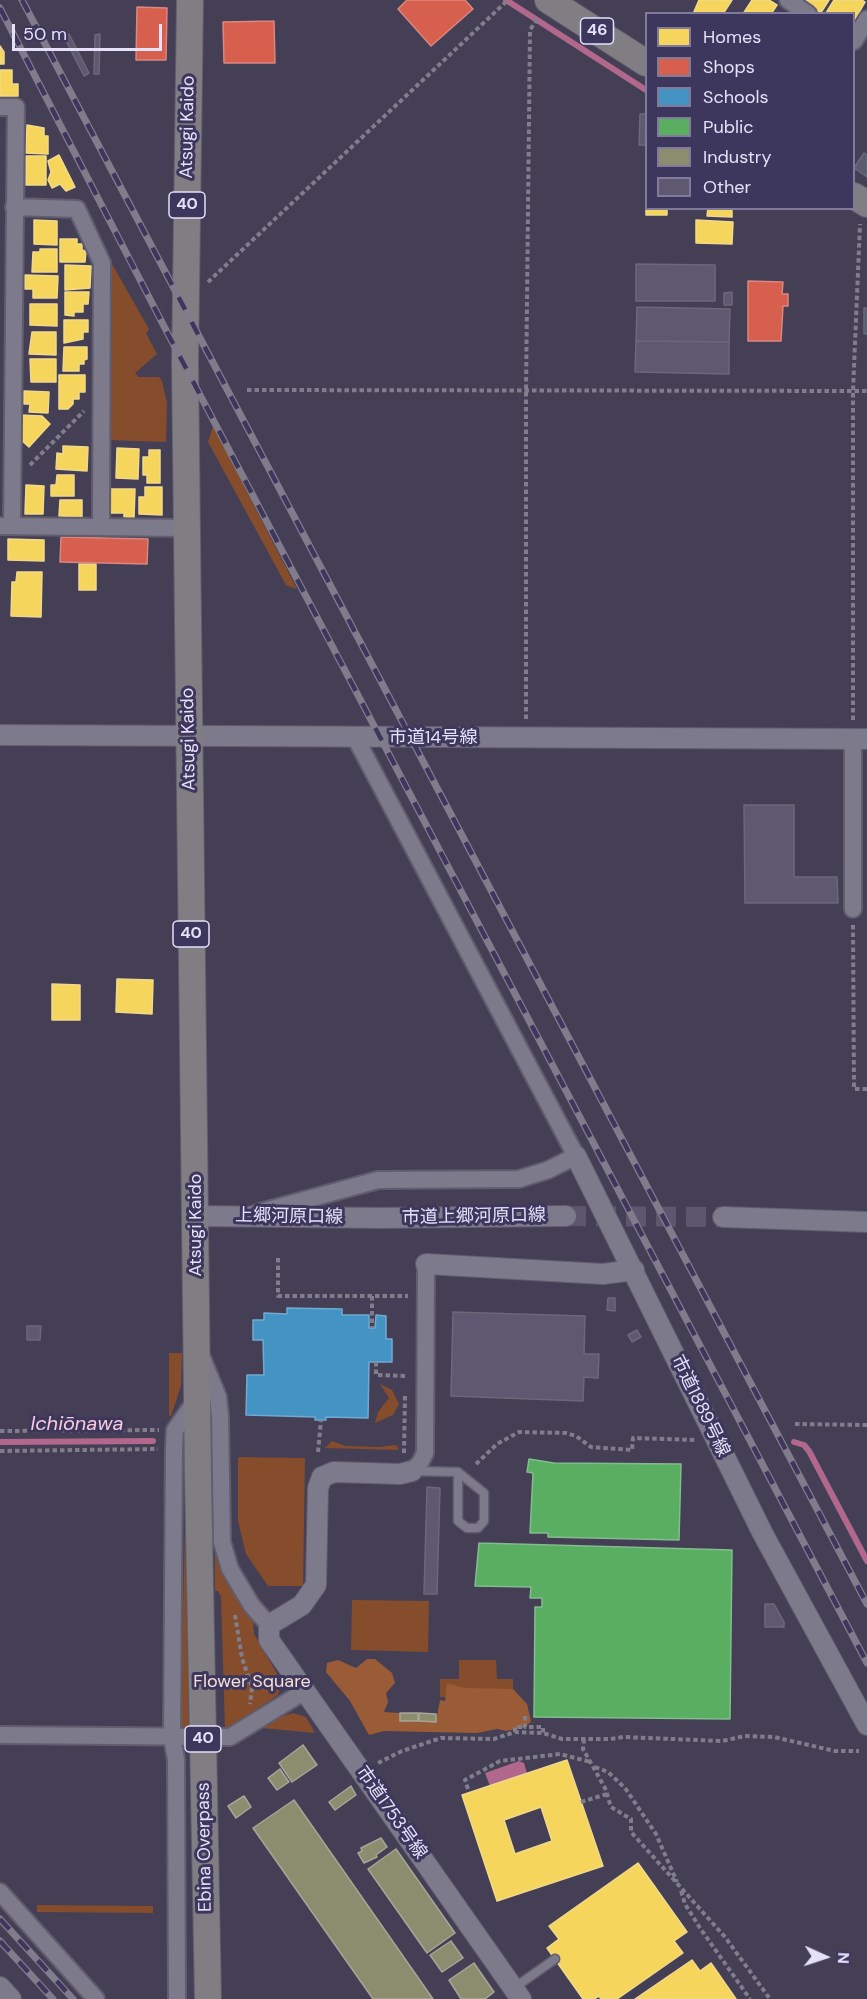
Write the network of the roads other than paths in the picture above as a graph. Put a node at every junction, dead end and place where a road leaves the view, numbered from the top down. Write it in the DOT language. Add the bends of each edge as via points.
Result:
graph roads {
  1 [pos="190,0"];
  2 [pos="548,0"];
  3 [pos="788,0"];
  4 [pos="805,12"];
  5 [pos="867,19"];
  6 [pos="855,39"];
  7 [pos="645,62"];
  8 [pos="0,107"];
  9 [pos="14,207"];
  10 [pos="6,526"];
  11 [pos="101,527"];
  12 [pos="186,528"];
  13 [pos="0,735"];
  14 [pos="189,737"];
  15 [pos="355,737"];
  16 [pos="860,739"];
  17 [pos="853,909"];
  18 [pos="576,1156"];
  19 [pos="196,1216"];
  20 [pos="244,1216"];
  21 [pos="566,1216"];
  22 [pos="723,1216"];
  23 [pos="382,1218"];
  24 [pos="867,1222"];
  25 [pos="426,1264"];
  26 [pos="634,1270"];
  27 [pos="197,1346"];
  28 [pos="197,1399"];
  29 [pos="412,1471"];
  30 [pos="458,1472"];
  31 [pos="198,1478"];
  32 [pos="269,1625"];
  33 [pos="305,1690"];
  34 [pos="867,1725"];
  35 [pos="0,1735"];
  36 [pos="172,1738"];
  37 [pos="0,1892"];
  38 [pos="555,1959"];
  39 [pos="0,1987"];
  40 [pos="517,1994"];
  41 [pos="10,1999"];
  42 [pos="96,1999"];
  43 [pos="177,1999"];
  44 [pos="208,1999"];
  1 -- 12 [label="main road, Atsugi Kaido / 40" via="184,363"];
  2 -- 7 [label="main road, 46"];
  3 -- 4 [label="street"];
  5 -- 6 [label="street"];
  8 -- 9 [label="street" via="16,107"];
  9 -- 10 [label="street" via="12,483"];
  9 -- 11 [label="street" via="77,208 102,263"];
  10 -- 11 [label="street"];
  11 -- 12 [label="street"];
  12 -- 14 [label="main road, Atsugi Kaido / 40"];
  13 -- 14 [label="street, 市道14号線"];
  14 -- 15 [label="street, 市道14号線"];
  14 -- 19 [label="main road, Atsugi Kaido / 40"];
  15 -- 16 [label="street, 市道14号線"];
  15 -- 18 [label="street"];
  16 -- 17 [label="street"];
  18 -- 20 [label="street" via="519,1179 378,1180"];
  18 -- 26 [label="street, 市道1889号線"];
  19 -- 20 [label="street, 上郷河原口線"];
  19 -- 27 [label="main road, Atsugi Kaido / 40"];
  20 -- 23 [label="street, 上郷河原口線"];
  21 -- 23 [label="street, 市道上郷河原口線"];
  22 -- 24 [label="street"];
  25 -- 26 [label="street" via="603,1274"];
  25 -- 29 [label="street" via="425,1453"];
  26 -- 34 [label="street, 市道1889号線" via="763,1534"];
  27 -- 28 [label="main road, Atsugi Kaido / 40"];
  27 -- 32 [label="street" via="218,1397 222,1542 230,1569 252,1606"];
  28 -- 31 [label="main road, Atsugi Kaido / 40"];
  28 -- 36 [label="street" via="175,1430"];
  29 -- 30 [label="lane"];
  29 -- 32 [label="street" via="334,1472 322,1477 318,1488 316,1585 302,1605"];
  30 -- 30 [label="lane" via="484,1493 484,1521 478,1528 466,1528 458,1521"];
  31 -- 44 [label="main road, Ebina Overpass / 40, bridge"];
  32 -- 33 [label="street, 市道1753号線" via="269,1640"];
  33 -- 36 [label="street" via="230,1737"];
  33 -- 40 [label="street, 市道1753号線"];
  35 -- 36 [label="street"];
  36 -- 43 [label="street" via="176,1759"];
  37 -- 42 [label="street"];
  38 -- 40 [label="lane"];
  39 -- 41 [label="street"];
}
